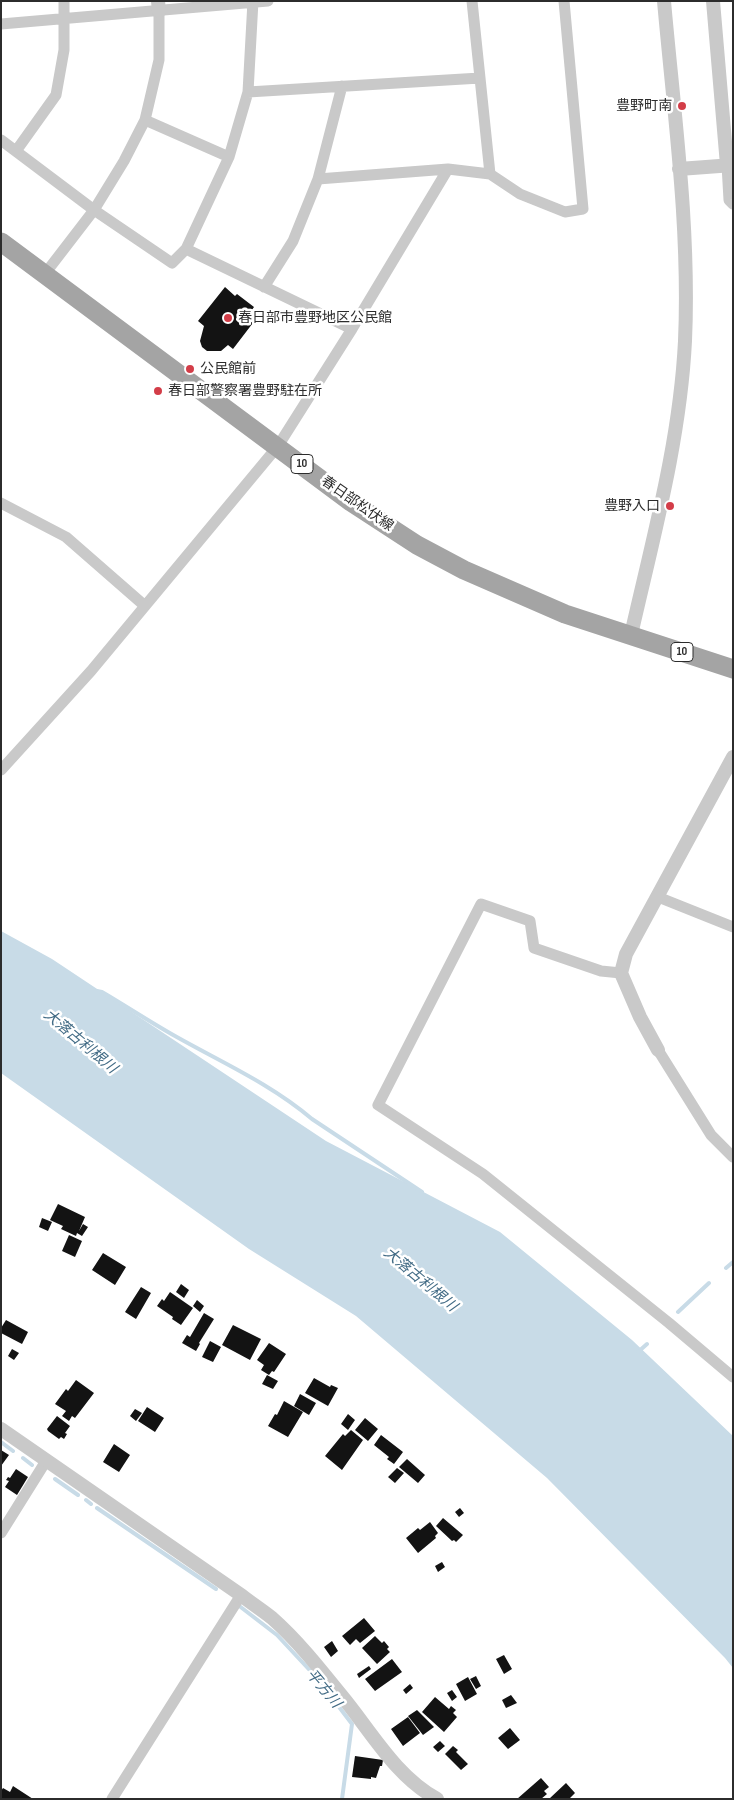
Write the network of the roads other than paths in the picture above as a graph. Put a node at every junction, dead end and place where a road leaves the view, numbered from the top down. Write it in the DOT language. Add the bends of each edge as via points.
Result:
graph roads {
  1 [pos="64,1"];
  2 [pos="268,1"];
  3 [pos="472,1"];
  4 [pos="564,1"];
  5 [pos="664,1"];
  6 [pos="714,1"];
  7 [pos="253,2"];
  8 [pos="158,6"];
  9 [pos="65,19"];
  10 [pos="1,24"];
  11 [pos="480,78"];
  12 [pos="342,86"];
  13 [pos="248,92"];
  14 [pos="145,120"];
  15 [pos="1,140"];
  16 [pos="16,151"];
  17 [pos="229,157"];
  18 [pos="730,165"];
  19 [pos="448,169"];
  20 [pos="680,169"];
  21 [pos="490,174"];
  22 [pos="318,179"];
  23 [pos="733,204"];
  24 [pos="94,210"];
  25 [pos="1,242"];
  26 [pos="186,249"];
  27 [pos="44,274"];
  28 [pos="264,287"];
  29 [pos="352,329"];
  30 [pos="278,446"];
  31 [pos="1,503"];
  32 [pos="145,606"];
  33 [pos="631,635"];
  34 [pos="733,669"];
  35 [pos="733,757"];
  36 [pos="1,770"];
  37 [pos="658,897"];
  38 [pos="733,928"];
  39 [pos="621,973"];
  40 [pos="658,1050"];
  41 [pos="733,1156"];
  42 [pos="733,1377"];
  43 [pos="1,1429"];
  44 [pos="46,1461"];
  45 [pos="1,1533"];
  46 [pos="241,1595"];
  47 [pos="112,1799"];
  48 [pos="437,1799"];
  1 -- 9 [label="street"];
  2 -- 7 [label="street"];
  3 -- 11 [label="street"];
  4 -- 21 [label="street" via="583,209 565,212 520,194"];
  5 -- 20 [label="street"];
  6 -- 18 [label="street"];
  7 -- 8 [label="street"];
  7 -- 13 [label="street"];
  8 -- 9 [label="street"];
  8 -- 14 [label="street" via="159,60"];
  9 -- 10 [label="street"];
  9 -- 16 [label="street" via="64,50 56,95"];
  11 -- 12 [label="street"];
  11 -- 21 [label="street"];
  12 -- 13 [label="street"];
  12 -- 22 [label="street"];
  13 -- 17 [label="street"];
  14 -- 17 [label="street"];
  14 -- 24 [label="street"];
  15 -- 16 [label="street"];
  16 -- 24 [label="street"];
  17 -- 26 [label="street"];
  18 -- 20 [label="street"];
  18 -- 23 [label="street" via="729,200"];
  19 -- 21 [label="street"];
  19 -- 22 [label="street"];
  19 -- 29 [label="street"];
  20 -- 33 [label="street" via="686,289 682,384 668,475"];
  22 -- 28 [label="street" via="293,241"];
  24 -- 26 [label="street" via="172,264"];
  24 -- 27 [label="street"];
  25 -- 27 [label="main road, 春日部松伏線 / 10"];
  26 -- 28 [label="street"];
  27 -- 30 [label="main road, 春日部松伏線 / 10"];
  28 -- 29 [label="street"];
  29 -- 30 [label="street"];
  30 -- 32 [label="street"];
  30 -- 33 [label="main road, 春日部松伏線 / 10" via="352,502 440,558 565,614"];
  31 -- 32 [label="street" via="66,537"];
  32 -- 36 [label="street"];
  33 -- 34 [label="main road, 春日部松伏線 / 10"];
  35 -- 37 [label="street"];
  37 -- 38 [label="street"];
  37 -- 39 [label="street" via="626,954"];
  39 -- 40 [label="street"];
  39 -- 42 [label="street" via="601,971 534,948 530,921 480,904 378,1106 483,1174"];
  40 -- 41 [label="street" via="711,1135"];
  43 -- 44 [label="street"];
  44 -- 45 [label="street"];
  44 -- 46 [label="street"];
  46 -- 47 [label="street"];
  46 -- 48 [label="street" via="273,1619 306,1653 394,1764 423,1791"];
}
